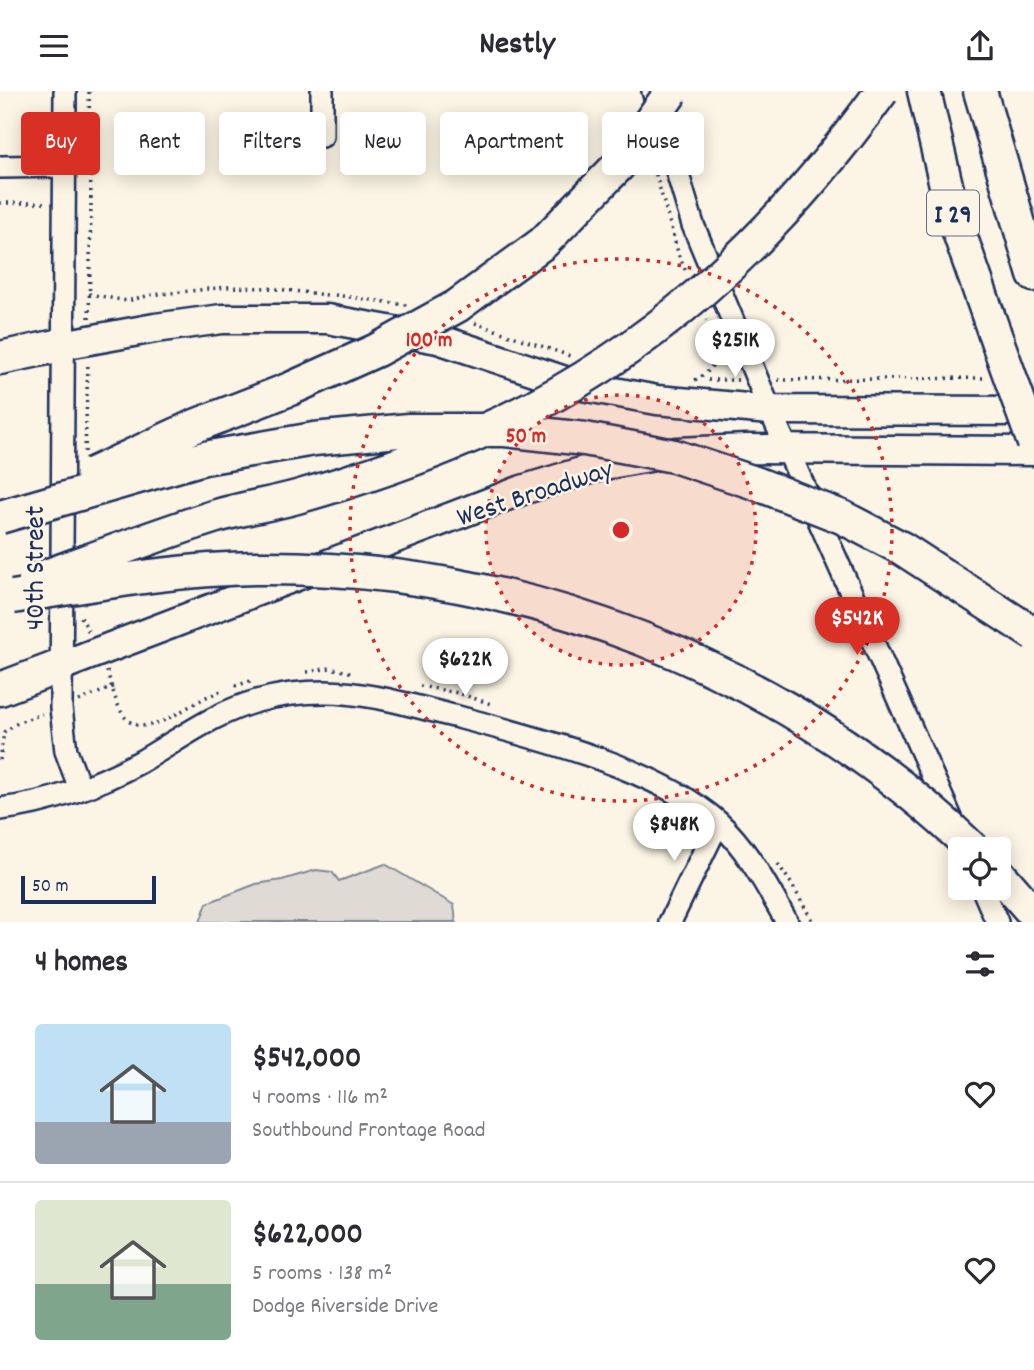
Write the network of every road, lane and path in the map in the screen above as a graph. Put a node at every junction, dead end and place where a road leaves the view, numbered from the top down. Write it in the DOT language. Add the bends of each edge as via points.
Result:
graph roads {
  1 [pos="65,91"];
  2 [pos="322,91"];
  3 [pos="653,91"];
  4 [pos="672,91"];
  5 [pos="882,91"];
  6 [pos="924,91"];
  7 [pos="980,91"];
  8 [pos="89,92"];
  9 [pos="65,112"];
  10 [pos="322,112"];
  11 [pos="0,167"];
  12 [pos="21,167"];
  13 [pos="65,175"];
  14 [pos="1034,275"];
  15 [pos="89,294"];
  16 [pos="62,345"];
  17 [pos="0,358"];
  18 [pos="993,378"];
  19 [pos="695,380"];
  20 [pos="758,380"];
  21 [pos="770,410"];
  22 [pos="1034,411"];
  23 [pos="1034,443"];
  24 [pos="788,449"];
  25 [pos="1034,451"];
  26 [pos="0,517"];
  27 [pos="6,594"];
  28 [pos="1034,634"];
  29 [pos="61,666"];
  30 [pos="0,689"];
  31 [pos="80,789"];
  32 [pos="0,809"];
  33 [pos="718,823"];
  34 [pos="960,837"];
  35 [pos="961,837"];
  36 [pos="1011,888"];
  37 [pos="988,900"];
  38 [pos="1034,914"];
  39 [pos="670,922"];
  40 [pos="787,922"];
  41 [pos="997,922"];
  1 -- 9 [label="street, 40th Street"];
  2 -- 10 [label="street"];
  3 -- 20 [label="street" via="692,225"];
  4 -- 26 [label="highway, bridge" via="619,165 543,243 457,306 377,351 195,426"];
  5 -- 27 [label="highway, bridge" via="790,207 735,263 637,345 564,391 477,434 402,463 297,497 212,517"];
  6 -- 23 [label="highway, I 29, bridge" via="953,215"];
  7 -- 14 [label="highway, I 29"];
  8 -- 15 [label="path"];
  11 -- 12 [label="street"];
  13 -- 16 [label="street, 40th Street"];
  16 -- 17 [label="highway"];
  16 -- 21 [label="main road" via="222,319 327,319 438,339 577,385 657,400"];
  16 -- 29 [label="street, 40th Street"];
  18 -- 20 [label="path"];
  19 -- 20 [label="path"];
  20 -- 21 [label="street"];
  21 -- 22 [label="main road"];
  21 -- 24 [label="street"];
  24 -- 25 [label="main road, West Broadway"];
  24 -- 29 [label="main road, West Broadway" via="677,452 604,465 522,490"];
  24 -- 34 [label="street"];
  26 -- 28 [label="highway, bridge" via="204,458 314,439 409,430 505,430 585,439 674,456 842,517 904,549"];
  27 -- 35 [label="highway, bridge" via="160,575 254,568 334,569 473,588 545,605 666,647 772,701 894,780"];
  29 -- 30 [label="highway"];
  29 -- 31 [label="street, 40th Street" via="66,751"];
  31 -- 32 [label="street"];
  31 -- 33 [label="street" via="138,763 226,712 257,701 326,692 435,712 584,755 650,780"];
  33 -- 39 [label="street"];
  33 -- 40 [label="street" via="744,850"];
  36 -- 38 [label="highway"];
  37 -- 41 [label="street"];
}
